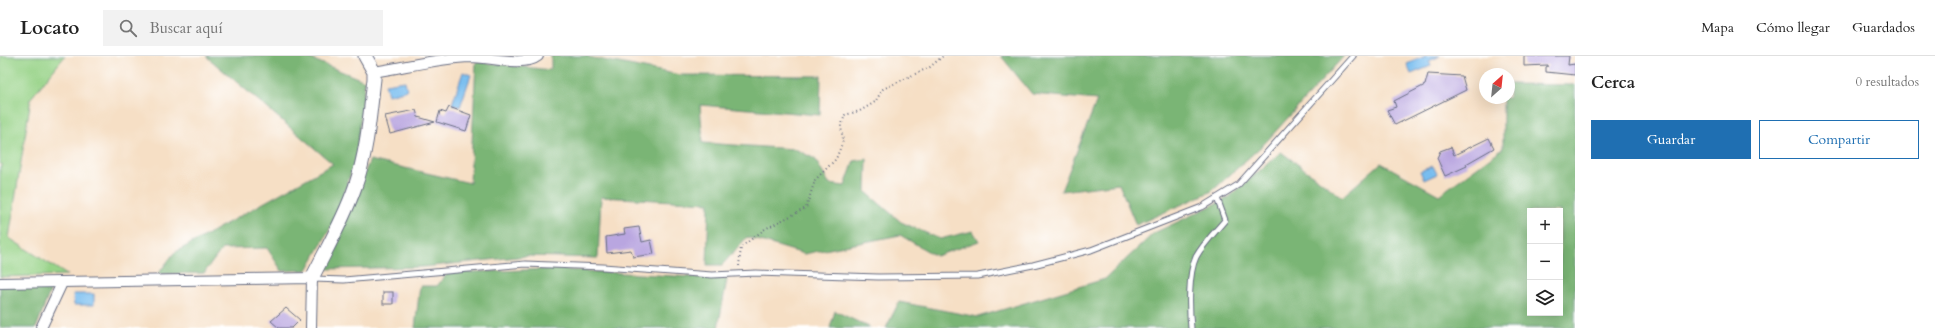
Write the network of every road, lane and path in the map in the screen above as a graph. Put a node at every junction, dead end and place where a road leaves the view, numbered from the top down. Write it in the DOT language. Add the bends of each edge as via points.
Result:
graph roads {
  1 [pos="365,56"];
  2 [pos="538,56"];
  3 [pos="943,56"];
  4 [pos="1353,56"];
  5 [pos="374,72"];
  6 [pos="1217,198"];
  7 [pos="739,274"];
  8 [pos="312,278"];
  9 [pos="0,283"];
  10 [pos="62,283"];
  11 [pos="41,328"];
  12 [pos="311,328"];
  13 [pos="1191,328"];
  1 -- 5 [label="street"];
  2 -- 5 [label="street" via="520,61 471,57"];
  3 -- 7 [label="path" via="930,67 883,89 875,102 860,111 844,115 840,126 843,140 836,159 815,180 806,208 765,229 741,247"];
  4 -- 6 [label="lane" via="1238,185"];
  5 -- 8 [label="street" via="370,113 356,185 346,211"];
  6 -- 7 [label="lane" via="1202,207 1091,250 978,276 878,277 756,272"];
  6 -- 13 [label="lane" via="1225,220 1196,257 1190,282"];
  7 -- 8 [label="lane" via="712,275 525,264 344,280"];
  8 -- 10 [label="street"];
  8 -- 12 [label="street"];
  9 -- 10 [label="street"];
  10 -- 11 [label="street"];
}
